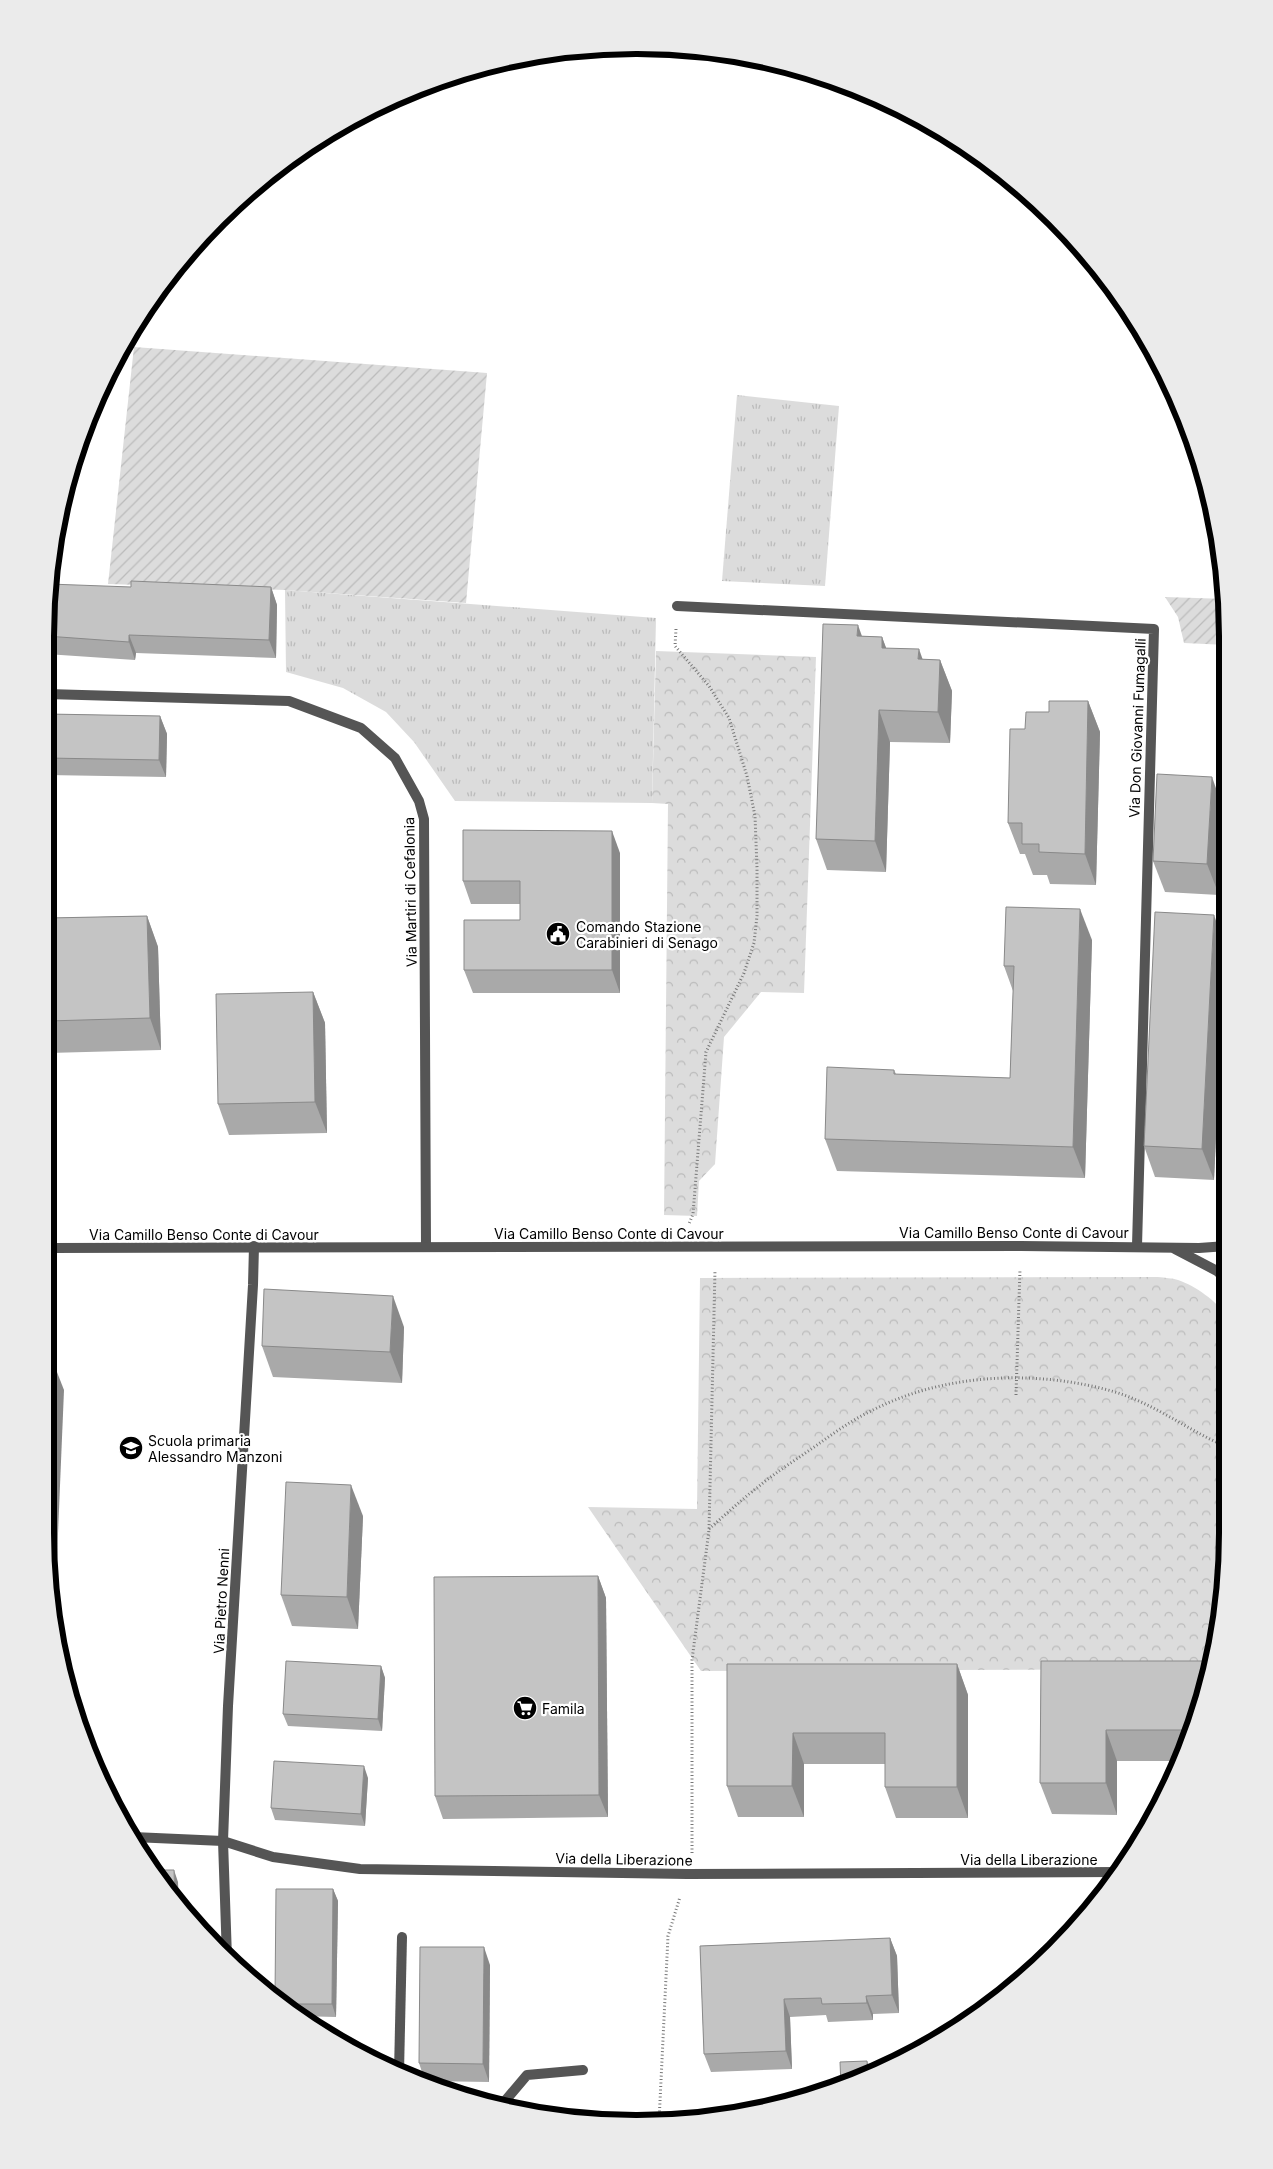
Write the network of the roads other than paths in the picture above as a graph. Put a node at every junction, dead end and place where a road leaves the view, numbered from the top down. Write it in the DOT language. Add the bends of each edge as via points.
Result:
graph roads {
  1 [pos="677,606"];
  2 [pos="54,694"];
  3 [pos="254,1246"];
  4 [pos="1138,1246"];
  5 [pos="1219,1246"];
  6 [pos="426,1247"];
  7 [pos="1169,1247"];
  8 [pos="54,1248"];
  9 [pos="1219,1273"];
  10 [pos="140,1837"];
  11 [pos="222,1841"];
  12 [pos="1110,1872"];
  13 [pos="402,1937"];
  14 [pos="227,1947"];
  15 [pos="399,2064"];
  16 [pos="583,2070"];
  17 [pos="505,2100"];
  1 -- 4 [label="street, Via Don Giovanni Fumagalli" via="1154,629"];
  2 -- 6 [label="street, Via Martiri di Cefalonia" via="290,701 361,728 395,758 424,818"];
  3 -- 6 [label="street, Via Camillo Benso Conte di Cavour"];
  3 -- 8 [label="street, Via Camillo Benso Conte di Cavour"];
  3 -- 11 [label="street, Via Pietro Nenni"];
  4 -- 6 [label="street, Via Camillo Benso Conte di Cavour"];
  4 -- 7 [label="street, Via Camillo Benso Conte di Cavour"];
  5 -- 7 [label="street, Via Camillo Benso Conte di Cavour"];
  7 -- 9 [label="street, Via Camillo Benso Conte di Cavour"];
  10 -- 11 [label="street, Via della Liberazione"];
  11 -- 12 [label="street, Via della Liberazione" via="273,1857 360,1869 687,1874"];
  11 -- 14 [label="street, Via Pietro Nenni"];
  13 -- 15 [label="street"];
  16 -- 17 [label="street" via="527,2075"];
}
